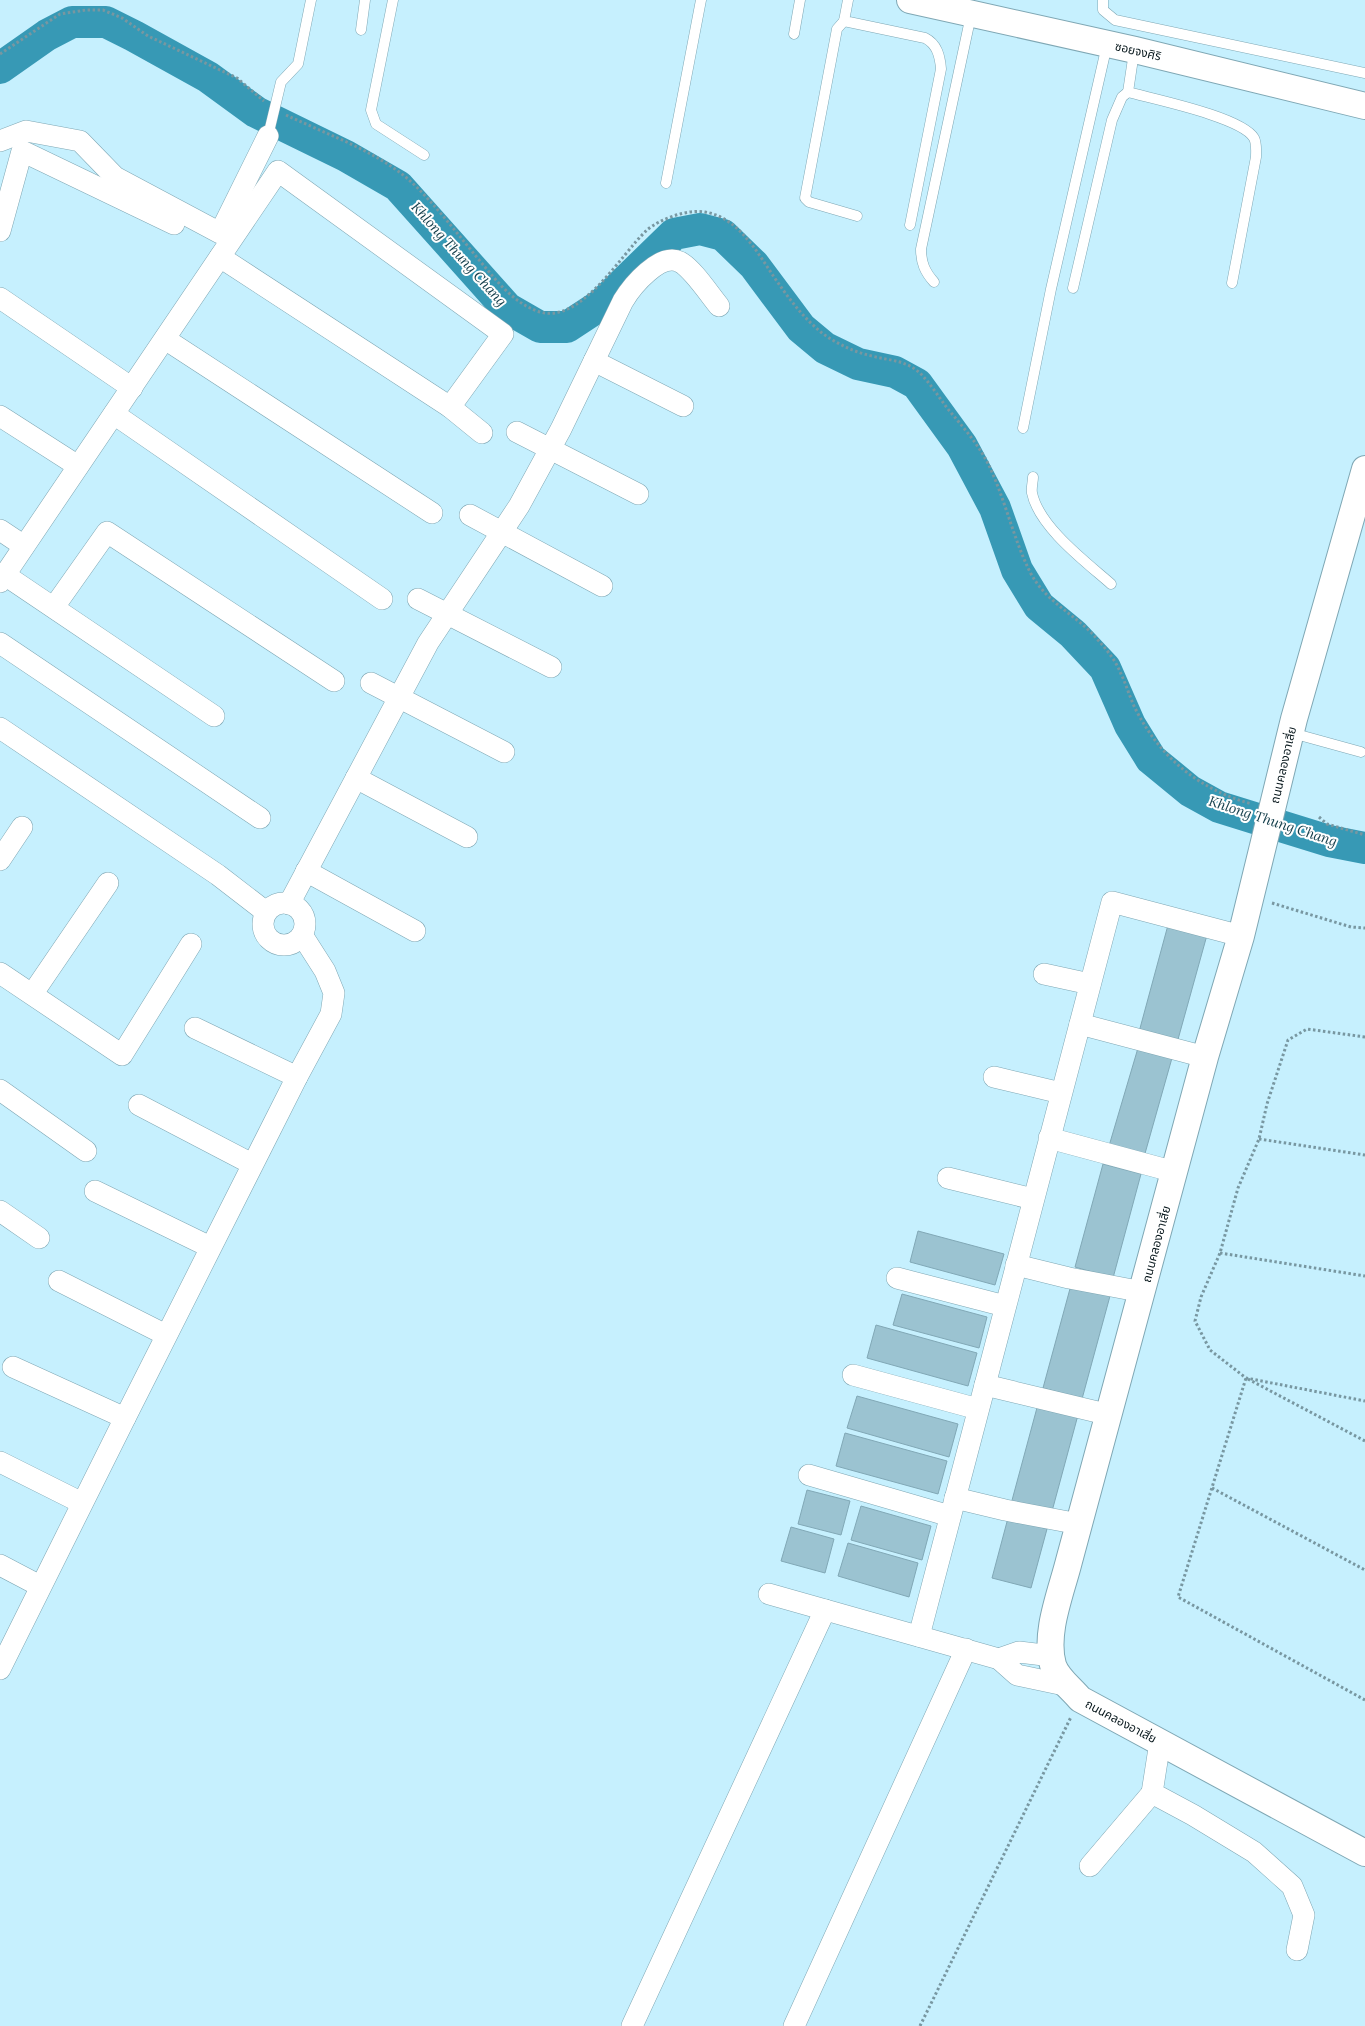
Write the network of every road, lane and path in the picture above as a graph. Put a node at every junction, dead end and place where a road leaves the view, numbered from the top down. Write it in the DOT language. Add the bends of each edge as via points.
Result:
graph roads {
  1 [pos="311,0"];
  2 [pos="366,0"];
  3 [pos="394,0"];
  4 [pos="701,0"];
  5 [pos="800,0"];
  6 [pos="848,0"];
  7 [pos="914,0"];
  8 [pos="1103,0"];
  9 [pos="971,14"];
  10 [pos="844,21"];
  11 [pos="361,30"];
  12 [pos="794,34"];
  13 [pos="1107,44"];
  14 [pos="1135,50"];
  15 [pos="0,54"];
  16 [pos="1365,73"];
  17 [pos="1128,92"];
  18 [pos="270,106"];
  19 [pos="1365,106"];
  20 [pos="278,111"];
  21 [pos="268,136"];
  22 [pos="0,141"];
  23 [pos="424,155"];
  24 [pos="666,183"];
  25 [pos="857,216"];
  26 [pos="910,225"];
  27 [pos="0,231"];
  28 [pos="223,253"];
  29 [pos="934,282"];
  30 [pos="1232,282"];
  31 [pos="1073,288"];
  32 [pos="0,298"];
  33 [pos="719,306"];
  34 [pos="165,338"];
  35 [pos="594,361"];
  36 [pos="132,388"];
  37 [pos="683,406"];
  38 [pos="450,407"];
  39 [pos="114,414"];
  40 [pos="0,416"];
  41 [pos="1023,428"];
  42 [pos="517,432"];
  43 [pos="482,433"];
  44 [pos="550,449"];
  45 [pos="78,466"];
  46 [pos="1365,469"];
  47 [pos="1033,477"];
  48 [pos="638,494"];
  49 [pos="432,513"];
  50 [pos="470,515"];
  51 [pos="0,530"];
  52 [pos="502,532"];
  53 [pos="24,546"];
  54 [pos="3,579"];
  55 [pos="1111,584"];
  56 [pos="602,586"];
  57 [pos="382,599"];
  58 [pos="418,599"];
  59 [pos="54,607"];
  60 [pos="448,614"];
  61 [pos="0,643"];
  62 [pos="551,667"];
  63 [pos="334,681"];
  64 [pos="370,683"];
  65 [pos="399,698"];
  66 [pos="214,716"];
  67 [pos="0,728"];
  68 [pos="1291,733"];
  69 [pos="504,752"];
  70 [pos="1361,752"];
  71 [pos="356,778"];
  72 [pos="1266,804"];
  73 [pos="1319,817"];
  74 [pos="260,818"];
  75 [pos="22,827"];
  76 [pos="1365,835"];
  77 [pos="467,837"];
  78 [pos="0,860"];
  79 [pos="306,870"];
  80 [pos="108,883"];
  81 [pos="1251,896"];
  82 [pos="289,904"];
  83 [pos="266,912"];
  84 [pos="1365,928"];
  85 [pos="415,931"];
  86 [pos="302,936"];
  87 [pos="1241,936"];
  88 [pos="191,944"];
  89 [pos="0,972"];
  90 [pos="1044,974"];
  91 [pos="1090,984"];
  92 [pos="32,993"];
  93 [pos="1080,1024"];
  94 [pos="195,1028"];
  95 [pos="1365,1037"];
  96 [pos="1205,1057"];
  97 [pos="297,1077"];
  98 [pos="994,1077"];
  99 [pos="0,1090"];
  100 [pos="1061,1093"];
  101 [pos="139,1105"];
  102 [pos="1049,1138"];
  103 [pos="1259,1139"];
  104 [pos="86,1150"];
  105 [pos="1365,1155"];
  106 [pos="252,1164"];
  107 [pos="1174,1172"];
  108 [pos="948,1178"];
  109 [pos="95,1191"];
  110 [pos="1033,1199"];
  111 [pos="0,1212"];
  112 [pos="39,1238"];
  113 [pos="210,1248"];
  114 [pos="1220,1253"];
  115 [pos="1016,1265"];
  116 [pos="1365,1276"];
  117 [pos="897,1278"];
  118 [pos="59,1281"];
  119 [pos="1143,1292"];
  120 [pos="1005,1306"];
  121 [pos="166,1335"];
  122 [pos="13,1367"];
  123 [pos="853,1375"];
  124 [pos="1246,1378"];
  125 [pos="985,1385"];
  126 [pos="1365,1401"];
  127 [pos="978,1409"];
  128 [pos="1110,1415"];
  129 [pos="124,1418"];
  130 [pos="1365,1441"];
  131 [pos="0,1462"];
  132 [pos="809,1475"];
  133 [pos="1212,1488"];
  134 [pos="82,1503"];
  135 [pos="952,1507"];
  136 [pos="1079,1524"];
  137 [pos="0,1565"];
  138 [pos="1365,1570"];
  139 [pos="40,1586"];
  140 [pos="769,1594"];
  141 [pos="825,1610"];
  142 [pos="918,1636"];
  143 [pos="966,1650"];
  144 [pos="1052,1656"];
  145 [pos="999,1659"];
  146 [pos="0,1669"];
  147 [pos="1075,1693"];
  148 [pos="1365,1700"];
  149 [pos="1160,1742"];
  150 [pos="1152,1793"];
  151 [pos="1365,1853"];
  152 [pos="1090,1866"];
  153 [pos="1297,1950"];
  154 [pos="632,2026"];
  155 [pos="794,2026"];
  156 [pos="920,2026"];
  1 -- 21 [label="lane" via="298,64 281,82"];
  2 -- 11 [label="lane"];
  3 -- 23 [label="lane" via="371,110 376,124"];
  4 -- 24 [label="lane"];
  5 -- 12 [label="lane"];
  6 -- 10 [label="lane"];
  7 -- 9 [label="street, ซอยจงศิริ"];
  8 -- 16 [label="lane" via="1104,10 1115,20"];
  9 -- 13 [label="street, ซอยจงศิริ"];
  9 -- 29 [label="lane" via="921,249 924,269"];
  10 -- 25 [label="lane" via="837,28 805,198"];
  10 -- 26 [label="lane" via="925,38 933,41 938,52 941,69"];
  13 -- 14 [label="street, ซอยจงศิริ"];
  13 -- 41 [label="lane"];
  14 -- 17 [label="lane"];
  14 -- 19 [label="street, ซอยจงศิริ"];
  15 -- 18 [label="path" via="60,14 103,10 122,18 148,36 237,78"];
  17 -- 30 [label="lane" via="1239,125 1253,136 1256,157"];
  17 -- 31 [label="lane" via="1122,97 1112,120"];
  20 -- 72 [label="path" via="344,140 408,179 499,284 516,300 541,313 562,313 574,306 610,274 648,229 665,219 702,211 723,218 755,250 802,315 824,334 851,350 910,365 922,375 972,438 990,467 1018,542 1040,589 1096,636 1110,654 1138,714 1163,749 1189,776 1227,795"];
  21 -- 22 [label="street" via="220,232 115,177 80,141 26,131"];
  27 -- 28 [label="street" via="22,151"];
  28 -- 34 [label="street"];
  28 -- 38 [label="street"];
  28 -- 38 [label="street" via="278,171 503,334"];
  32 -- 36 [label="street"];
  33 -- 35 [label="street" via="688,268 672,260 662,262 631,288"];
  34 -- 36 [label="street"];
  34 -- 49 [label="street"];
  35 -- 37 [label="street"];
  35 -- 44 [label="street"];
  36 -- 39 [label="street"];
  38 -- 43 [label="street"];
  39 -- 45 [label="street"];
  39 -- 57 [label="street"];
  40 -- 45 [label="street"];
  42 -- 44 [label="street"];
  44 -- 48 [label="street"];
  44 -- 52 [label="street"];
  45 -- 53 [label="street"];
  46 -- 68 [label="street, ถนนคลองอาเสี่ย"];
  47 -- 55 [label="lane" via="1035,500 1059,538"];
  50 -- 52 [label="street"];
  51 -- 53 [label="street"];
  52 -- 56 [label="street"];
  52 -- 60 [label="street"];
  53 -- 54 [label="street"];
  54 -- 59 [label="street"];
  58 -- 60 [label="street"];
  59 -- 63 [label="street" via="106,532"];
  59 -- 66 [label="street"];
  60 -- 62 [label="street"];
  60 -- 65 [label="street" via="428,643"];
  61 -- 74 [label="street"];
  64 -- 65 [label="street"];
  65 -- 69 [label="street"];
  65 -- 71 [label="street"];
  67 -- 83 [label="street" via="218,875"];
  68 -- 70 [label="lane"];
  68 -- 72 [label="street, ถนนคลองอาเสี่ย"];
  71 -- 77 [label="street"];
  71 -- 79 [label="street"];
  72 -- 81 [label="street, ถนนคลองอาเสี่ย" via="1266,839"];
  73 -- 76 [label="path" via="1327,824"];
  75 -- 78 [label="street"];
  79 -- 82 [label="street"];
  79 -- 85 [label="street"];
  80 -- 92 [label="street"];
  81 -- 84 [label="path" via="1352,927"];
  81 -- 87 [label="street, ถนนคลองอาเสี่ย"];
  82 -- 83 [label="street" via="280,903"];
  82 -- 86 [label="street" via="303,914 306,924"];
  83 -- 86 [label="street" via="264,932 270,940 279,945 289,945"];
  86 -- 97 [label="street" via="325,970 334,993 331,1014"];
  87 -- 91 [label="street" via="1112,902"];
  87 -- 96 [label="street, ถนนคลองอาเสี่ย"];
  88 -- 92 [label="street" via="122,1055"];
  89 -- 92 [label="street"];
  90 -- 91 [label="street"];
  91 -- 93 [label="street"];
  93 -- 96 [label="street"];
  93 -- 100 [label="street"];
  94 -- 97 [label="street"];
  95 -- 103 [label="path" via="1307,1029 1288,1040"];
  96 -- 107 [label="street, ถนนคลองอาเสี่ย"];
  97 -- 106 [label="street"];
  98 -- 100 [label="street"];
  99 -- 104 [label="street"];
  100 -- 102 [label="street"];
  101 -- 106 [label="street"];
  102 -- 107 [label="street"];
  102 -- 110 [label="street"];
  103 -- 105 [label="path"];
  103 -- 114 [label="path" via="1238,1188"];
  106 -- 113 [label="street"];
  107 -- 119 [label="street, ถนนคลองอาเสี่ย"];
  108 -- 110 [label="street"];
  109 -- 113 [label="street"];
  110 -- 115 [label="street"];
  111 -- 112 [label="street"];
  113 -- 121 [label="street"];
  114 -- 116 [label="path"];
  114 -- 124 [label="path" via="1195,1321 1210,1350"];
  115 -- 119 [label="street"];
  115 -- 120 [label="street"];
  117 -- 120 [label="street"];
  118 -- 121 [label="street"];
  119 -- 128 [label="street, ถนนคลองอาเสี่ย"];
  120 -- 125 [label="street"];
  121 -- 129 [label="street"];
  122 -- 129 [label="street"];
  123 -- 127 [label="street"];
  124 -- 126 [label="path"];
  124 -- 130 [label="path"];
  124 -- 133 [label="path"];
  125 -- 127 [label="street"];
  125 -- 128 [label="street"];
  127 -- 135 [label="street"];
  128 -- 136 [label="street, ถนนคลองอาเสี่ย"];
  129 -- 134 [label="street"];
  131 -- 134 [label="street"];
  132 -- 135 [label="street"];
  133 -- 138 [label="path"];
  133 -- 148 [label="path" via="1178,1597"];
  134 -- 139 [label="street"];
  135 -- 136 [label="street" via="1005,1510"];
  135 -- 142 [label="street"];
  136 -- 144 [label="street, ถนนคลองอาเสี่ย" via="1054,1620"];
  137 -- 139 [label="street"];
  139 -- 146 [label="street"];
  140 -- 141 [label="street"];
  141 -- 142 [label="street"];
  141 -- 154 [label="street"];
  142 -- 143 [label="street"];
  143 -- 145 [label="street"];
  143 -- 155 [label="street"];
  144 -- 145 [label="street" via="1019,1652"];
  144 -- 147 [label="street, ถนนคลองอาเสี่ย" via="1059,1676"];
  145 -- 147 [label="street" via="1017,1675"];
  147 -- 149 [label="street, ถนนคลองอาเสี่ย"];
  147 -- 156 [label="path"];
  149 -- 150 [label="street"];
  149 -- 151 [label="street, ถนนคลองอาเสี่ย"];
  150 -- 152 [label="street"];
  150 -- 153 [label="street" via="1254,1852 1292,1886 1304,1914"];
}
